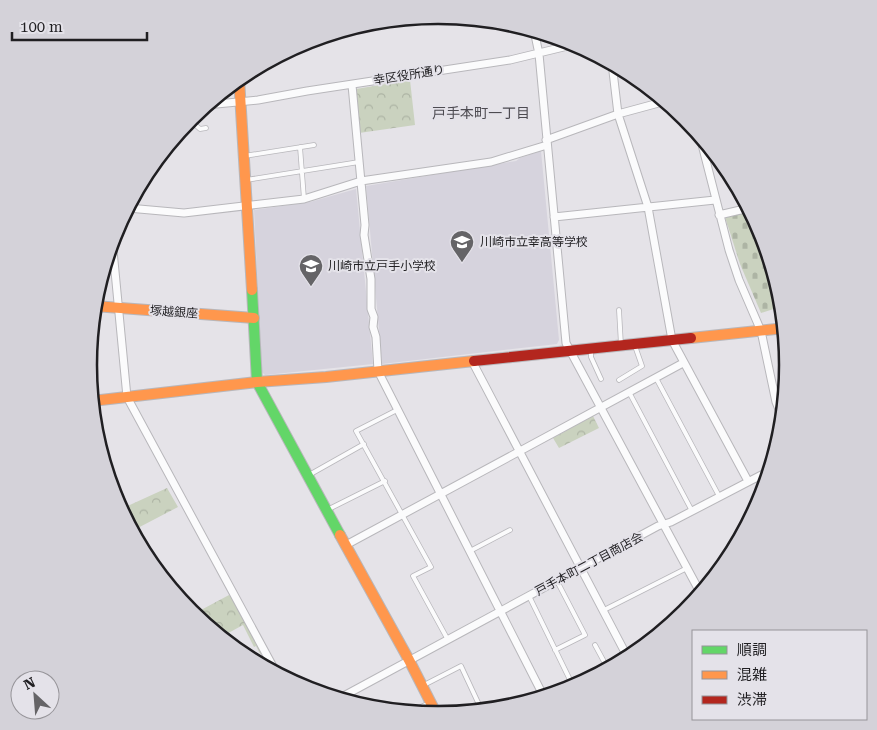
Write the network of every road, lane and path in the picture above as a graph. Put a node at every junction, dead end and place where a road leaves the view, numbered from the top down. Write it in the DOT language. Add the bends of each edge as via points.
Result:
graph roads {
  1 [pos="536,38"];
  2 [pos="563,48"];
  3 [pos="539,54"];
  4 [pos="613,72"];
  5 [pos="352,85"];
  6 [pos="240,87"];
  7 [pos="241,102"];
  8 [pos="658,103"];
  9 [pos="218,104"];
  10 [pos="618,114"];
  11 [pos="196,125"];
  12 [pos="206,128"];
  13 [pos="546,142"];
  14 [pos="314,145"];
  15 [pos="300,147"];
  16 [pos="703,150"];
  17 [pos="244,156"];
  18 [pos="359,162"];
  19 [pos="301,171"];
  20 [pos="246,180"];
  21 [pos="361,182"];
  22 [pos="304,199"];
  23 [pos="715,200"];
  24 [pos="247,207"];
  25 [pos="648,207"];
  26 [pos="135,209"];
  27 [pos="743,210"];
  28 [pos="719,216"];
  29 [pos="554,217"];
  30 [pos="114,259"];
  31 [pos="102,307"];
  32 [pos="119,308"];
  33 [pos="619,310"];
  34 [pos="254,318"];
  35 [pos="778,329"];
  36 [pos="760,331"];
  37 [pos="672,340"];
  38 [pos="635,344"];
  39 [pos="621,345"];
  40 [pos="590,349"];
  41 [pos="569,351"];
  42 [pos="472,361"];
  43 [pos="683,363"];
  44 [pos="378,371"];
  45 [pos="656,378"];
  46 [pos="601,379"];
  47 [pos="619,380"];
  48 [pos="257,382"];
  49 [pos="629,392"];
  50 [pos="126,397"];
  51 [pos="99,400"];
  52 [pos="777,405"];
  53 [pos="600,408"];
  54 [pos="397,410"];
  55 [pos="364,444"];
  56 [pos="520,451"];
  57 [pos="762,474"];
  58 [pos="308,475"];
  59 [pos="385,481"];
  60 [pos="748,481"];
  61 [pos="441,493"];
  62 [pos="719,496"];
  63 [pos="327,510"];
  64 [pos="692,510"];
  65 [pos="402,514"];
  66 [pos="662,524"];
  67 [pos="510,530"];
  68 [pos="346,544"];
  69 [pos="470,551"];
  70 [pos="582,567"];
  71 [pos="686,568"];
  72 [pos="557,581"];
  73 [pos="697,587"];
  74 [pos="529,596"];
  75 [pos="604,610"];
  76 [pos="500,612"];
  77 [pos="448,640"];
  78 [pos="595,645"];
  79 [pos="555,650"];
  80 [pos="625,651"];
  81 [pos="409,660"];
  82 [pos="271,662"];
  83 [pos="605,663"];
  84 [pos="569,680"];
  85 [pos="422,686"];
  86 [pos="541,690"];
  87 [pos="347,694"];
  88 [pos="430,702"];
  89 [pos="479,704"];
  90 [pos="422,706"];
  91 [pos="432,706"];
  1 -- 3 [label="street"];
  2 -- 3 [label="street, 幸区役所通り"];
  3 -- 5 [label="street, 幸区役所通り"];
  3 -- 13 [label="street"];
  4 -- 10 [label="street"];
  5 -- 7 [label="street, 幸区役所通り"];
  5 -- 18 [label="street"];
  6 -- 7 [label="street"];
  7 -- 9 [label="street, 幸区役所通り"];
  7 -- 17 [label="street"];
  8 -- 10 [label="street"];
  10 -- 13 [label="street"];
  10 -- 25 [label="street"];
  11 -- 12 [label="lane"];
  13 -- 21 [label="street" via="492,162"];
  13 -- 29 [label="street"];
  14 -- 15 [label="lane"];
  15 -- 17 [label="lane"];
  15 -- 19 [label="lane"];
  16 -- 23 [label="street"];
  17 -- 20 [label="street"];
  18 -- 19 [label="lane"];
  18 -- 21 [label="street"];
  19 -- 20 [label="lane"];
  19 -- 22 [label="lane"];
  20 -- 24 [label="street"];
  21 -- 22 [label="street"];
  21 -- 44 [label="street"];
  22 -- 24 [label="street"];
  23 -- 25 [label="street"];
  23 -- 28 [label="street"];
  24 -- 26 [label="street" via="184,213"];
  24 -- 34 [label="street"];
  25 -- 29 [label="street"];
  25 -- 37 [label="street"];
  27 -- 28 [label="street"];
  28 -- 36 [label="street" via="739,280"];
  29 -- 41 [label="street"];
  30 -- 32 [label="street"];
  31 -- 32 [label="street, 塚越銀座"];
  32 -- 34 [label="street, 塚越銀座"];
  32 -- 50 [label="street"];
  33 -- 39 [label="lane"];
  34 -- 48 [label="street"];
  35 -- 36 [label="street"];
  36 -- 37 [label="street"];
  36 -- 52 [label="street"];
  37 -- 38 [label="street"];
  37 -- 43 [label="street"];
  38 -- 39 [label="street"];
  38 -- 47 [label="lane" via="642,366"];
  39 -- 40 [label="street"];
  40 -- 41 [label="street"];
  40 -- 46 [label="lane"];
  41 -- 42 [label="street"];
  41 -- 53 [label="street"];
  42 -- 44 [label="street"];
  42 -- 56 [label="street"];
  43 -- 45 [label="street"];
  43 -- 60 [label="street"];
  44 -- 48 [label="street"];
  44 -- 54 [label="street"];
  45 -- 49 [label="street"];
  45 -- 62 [label="lane"];
  48 -- 50 [label="street"];
  48 -- 58 [label="street"];
  49 -- 53 [label="street"];
  49 -- 64 [label="lane"];
  50 -- 51 [label="street"];
  50 -- 82 [label="street"];
  53 -- 56 [label="street"];
  53 -- 66 [label="street"];
  54 -- 55 [label="lane" via="356,431"];
  54 -- 61 [label="street"];
  55 -- 58 [label="lane"];
  55 -- 59 [label="lane"];
  56 -- 61 [label="street"];
  56 -- 70 [label="street"];
  57 -- 60 [label="street, 戸手本町二丁目商店会"];
  58 -- 63 [label="street"];
  59 -- 63 [label="lane"];
  59 -- 65 [label="lane"];
  60 -- 62 [label="street, 戸手本町二丁目商店会"];
  61 -- 65 [label="street"];
  61 -- 69 [label="street"];
  62 -- 64 [label="street, 戸手本町二丁目商店会"];
  63 -- 68 [label="street"];
  64 -- 66 [label="street, 戸手本町二丁目商店会"];
  65 -- 68 [label="street"];
  65 -- 77 [label="lane" via="431,567 414,576"];
  66 -- 70 [label="street, 戸手本町二丁目商店会"];
  66 -- 71 [label="street"];
  67 -- 69 [label="lane"];
  68 -- 81 [label="street"];
  69 -- 76 [label="street"];
  70 -- 72 [label="street, 戸手本町二丁目商店会"];
  70 -- 75 [label="street"];
  71 -- 73 [label="street"];
  71 -- 75 [label="lane"];
  72 -- 74 [label="street, 戸手本町二丁目商店会"];
  72 -- 79 [label="lane" via="585,635"];
  74 -- 76 [label="street, 戸手本町二丁目商店会"];
  74 -- 79 [label="lane"];
  75 -- 80 [label="street"];
  76 -- 77 [label="street, 戸手本町二丁目商店会"];
  76 -- 86 [label="street"];
  77 -- 81 [label="street, 戸手本町二丁目商店会"];
  78 -- 83 [label="lane"];
  79 -- 84 [label="lane"];
  81 -- 85 [label="street"];
  81 -- 87 [label="street, 戸手本町二丁目商店会"];
  85 -- 88 [label="street"];
  85 -- 89 [label="lane" via="461,666"];
  88 -- 90 [label="lane"];
  88 -- 91 [label="street"];
}
